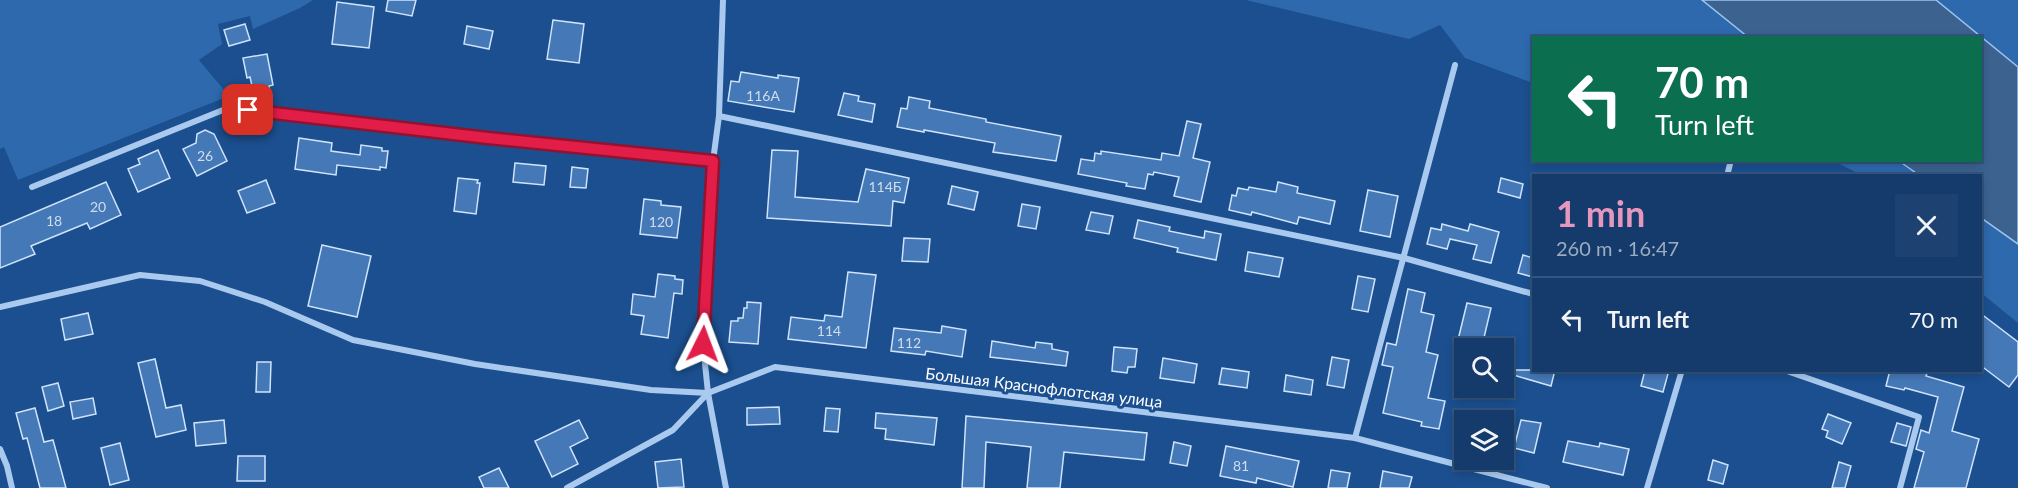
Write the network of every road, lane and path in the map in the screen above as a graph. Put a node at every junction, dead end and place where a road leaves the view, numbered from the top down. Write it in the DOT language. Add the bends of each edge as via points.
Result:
graph roads {
  1 [pos="723,0"];
  2 [pos="1455,65"];
  3 [pos="719,116"];
  4 [pos="713,161"];
  5 [pos="32,187"];
  6 [pos="1404,258"];
  7 [pos="1532,294"];
  8 [pos="0,307"];
  9 [pos="1681,372"];
  10 [pos="1790,372"];
  11 [pos="708,393"];
  12 [pos="1355,438"];
  13 [pos="0,448"];
  14 [pos="12,488"];
  15 [pos="567,488"];
  16 [pos="726,488"];
  17 [pos="1547,488"];
  18 [pos="1647,488"];
  19 [pos="1900,488"];
  1 -- 3 [label="street"];
  2 -- 6 [label="street"];
  3 -- 4 [label="street"];
  3 -- 6 [label="street"];
  4 -- 5 [label="street" via="228,108"];
  4 -- 11 [label="street" via="703,344"];
  6 -- 7 [label="street"];
  6 -- 12 [label="street"];
  8 -- 11 [label="street" via="140,276 200,281 265,302 353,340 475,364 651,390"];
  9 -- 18 [label="street"];
  10 -- 19 [label="street" via="1919,417"];
  11 -- 12 [label="street, Большая Краснофлотская улица" via="776,367"];
  11 -- 15 [label="street, Большая Краснофлотская улица" via="673,430"];
  11 -- 16 [label="street"];
  12 -- 17 [label="street, Большая Краснофлотская улица"];
  13 -- 14 [label="street"];
}
